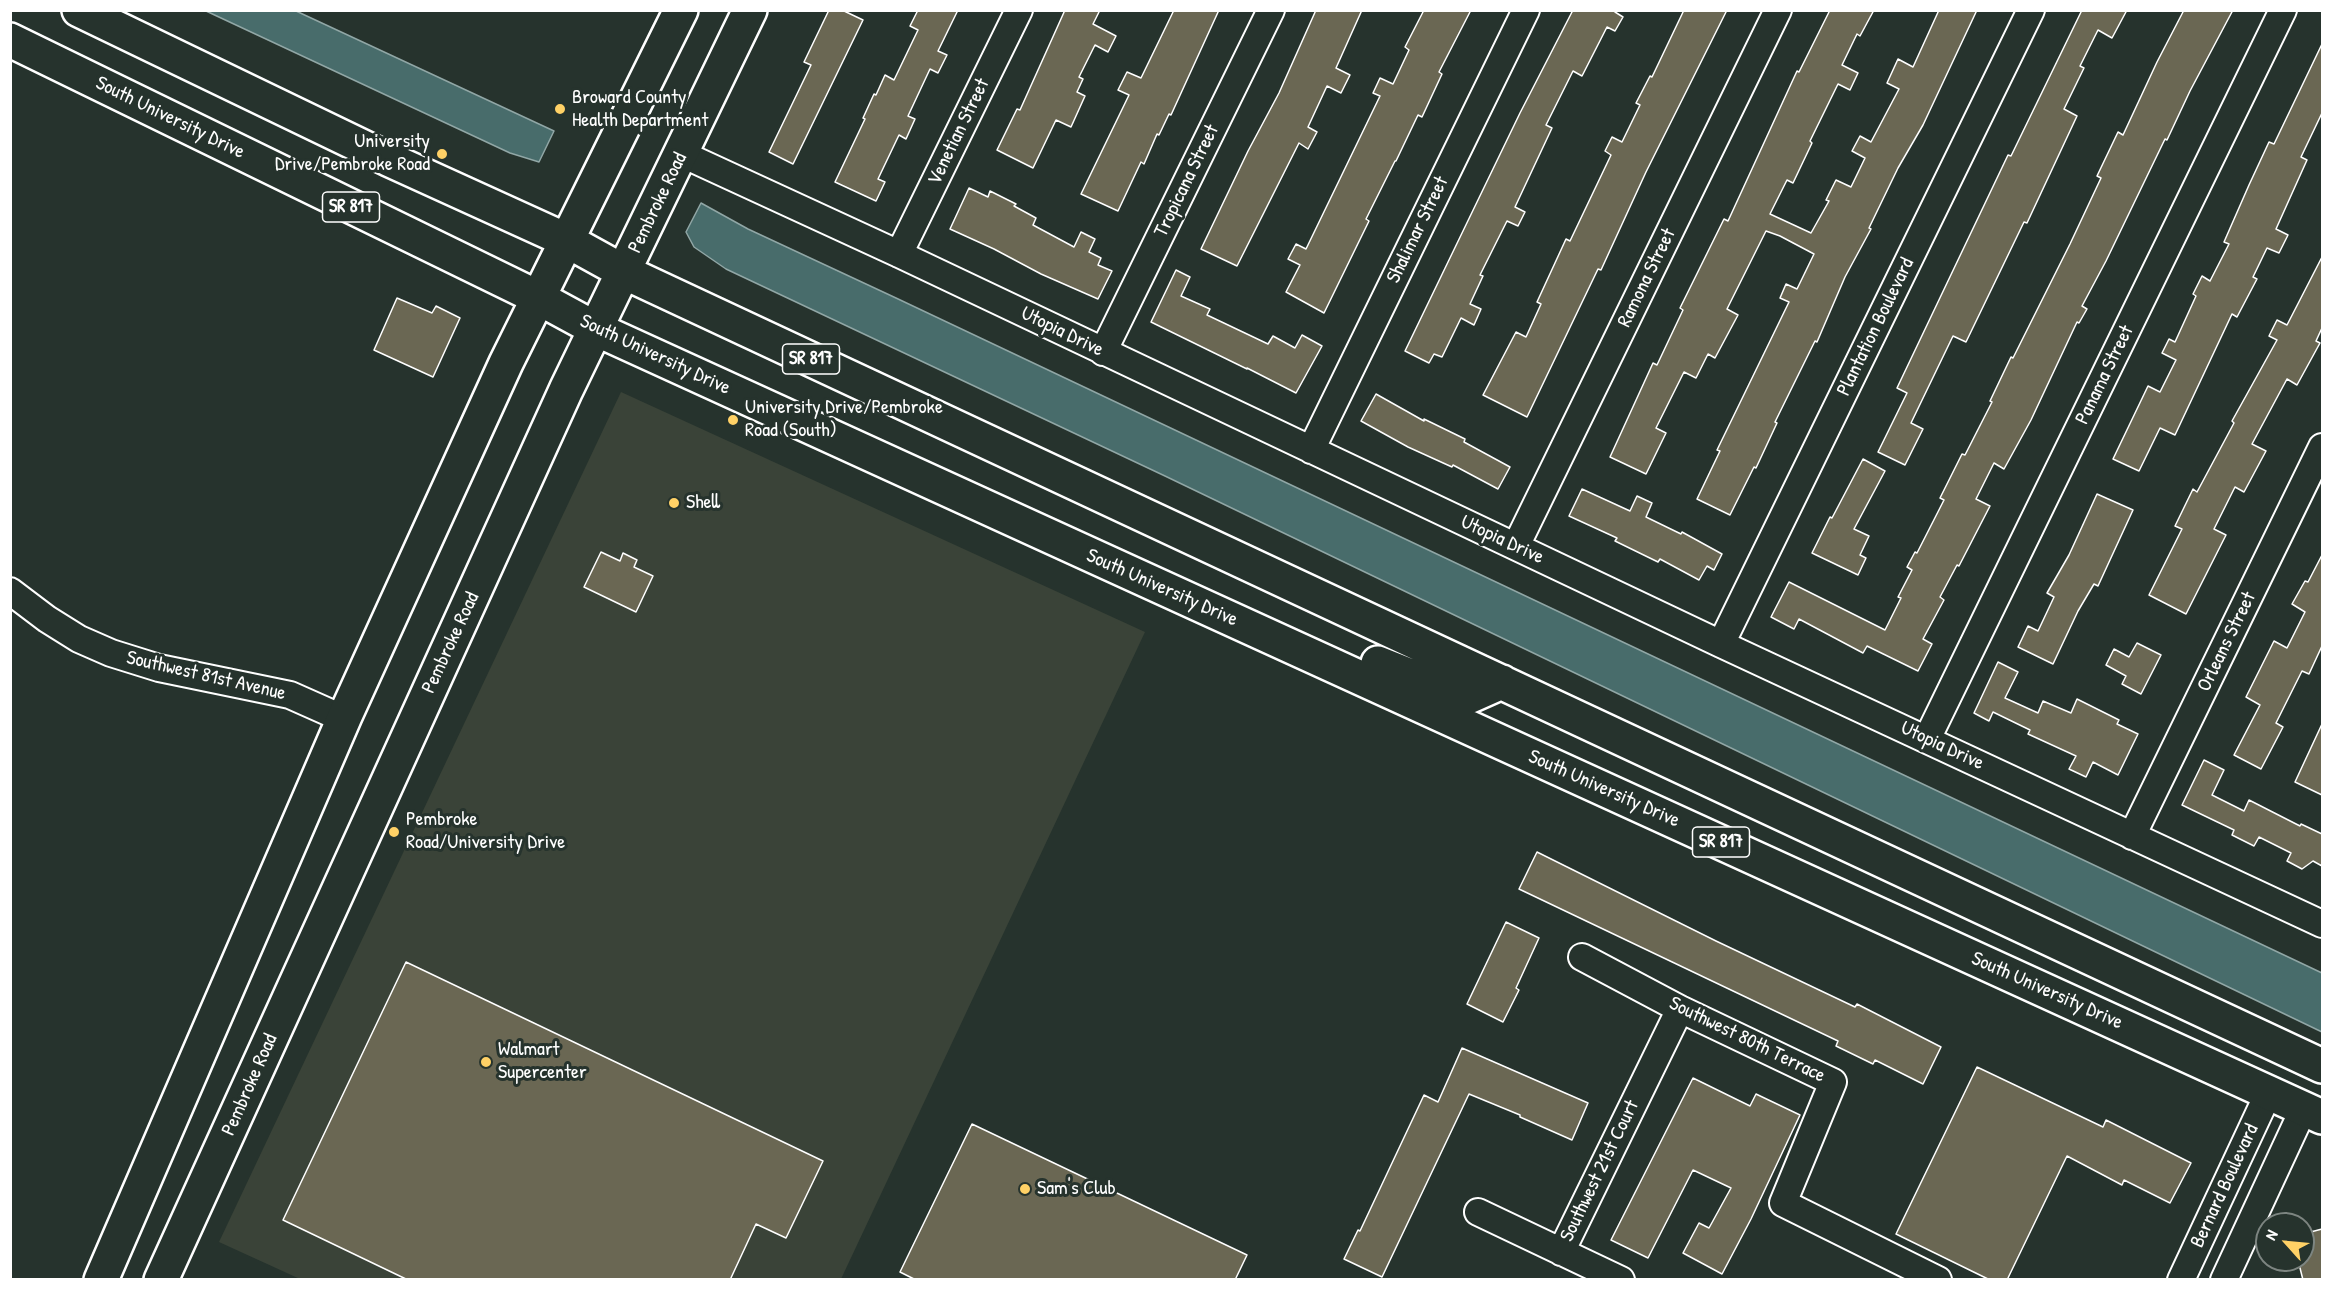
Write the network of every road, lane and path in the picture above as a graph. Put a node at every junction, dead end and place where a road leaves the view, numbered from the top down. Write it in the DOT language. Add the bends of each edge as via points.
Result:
graph roads {
  1 [pos="79,10"];
  2 [pos="681,10"];
  3 [pos="750,10"];
  4 [pos="1019,10"];
  5 [pos="1272,10"];
  6 [pos="1526,10"];
  7 [pos="1778,10"];
  8 [pos="2031,10"];
  9 [pos="2283,10"];
  10 [pos="10,40"];
  11 [pos="682,154"];
  12 [pos="566,240"];
  13 [pos="899,254"];
  14 [pos="624,272"];
  15 [pos="537,297"];
  16 [pos="596,329"];
  17 [pos="1103,352"];
  18 [pos="2322,447"];
  19 [pos="1311,450"];
  20 [pos="1515,546"];
  21 [pos="10,591"];
  22 [pos="1179,596"];
  23 [pos="1721,644"];
  24 [pos="1502,682"];
  25 [pos="344,719"];
  26 [pos="1927,739"];
  27 [pos="2132,836"];
  28 [pos="2322,924"];
  29 [pos="1582,957"];
  30 [pos="1680,1008"];
  31 [pos="2322,1066"];
  32 [pos="2269,1092"];
  33 [pos="2313,1112"];
  34 [pos="1478,1212"];
  35 [pos="1561,1252"];
  36 [pos="101,1280"];
  37 [pos="161,1280"];
  38 [pos="1621,1280"];
  39 [pos="1938,1280"];
  40 [pos="2181,1280"];
  41 [pos="2224,1280"];
  1 -- 12 [label="main road, SR 817"];
  2 -- 12 [label="main road"];
  3 -- 11 [label="main road, Pembroke Road"];
  4 -- 13 [label="street, Venetian Street"];
  5 -- 17 [label="street, Tropicana Street"];
  6 -- 19 [label="street, Shalimar Street"];
  7 -- 20 [label="street, Ramona Street"];
  8 -- 23 [label="street, Plantation Boulevard"];
  9 -- 26 [label="street, Panama Street"];
  10 -- 15 [label="main road, South University Drive / SR 817"];
  11 -- 13 [label="street, Utopia Drive"];
  11 -- 14 [label="main road, Pembroke Road"];
  12 -- 14 [label="main road, SR 817"];
  12 -- 15 [label="main road"];
  13 -- 17 [label="street, Utopia Drive"];
  14 -- 16 [label="main road, Pembroke Road"];
  14 -- 24 [label="main road, SR 817"];
  15 -- 16 [label="main road, South University Drive / SR 817"];
  15 -- 25 [label="main road"];
  16 -- 22 [label="main road, South University Drive / SR 817"];
  16 -- 37 [label="main road, Pembroke Road"];
  17 -- 19 [label="street, Utopia Drive"];
  18 -- 27 [label="street, Orleans Street"];
  19 -- 20 [label="street, Utopia Drive"];
  20 -- 23 [label="street, Utopia Drive"];
  21 -- 25 [label="street, Southwest 81st Avenue" via="47,619 111,653 159,668 290,695"];
  22 -- 24 [label="main road" via="1218,598 1464,698"];
  22 -- 32 [label="main road, South University Drive / SR 817"];
  23 -- 26 [label="street, Utopia Drive"];
  24 -- 31 [label="main road, SR 817"];
  25 -- 36 [label="main road"];
  26 -- 27 [label="street, Utopia Drive"];
  27 -- 28 [label="street, Utopia Drive"];
  29 -- 30 [label="street, Southwest 80th Terrace"];
  30 -- 35 [label="street, Southwest 21st Court"];
  30 -- 39 [label="street, Southwest 80th Terrace" via="1833,1082 1783,1203"];
  32 -- 33 [label="main road, South University Drive / SR 817"];
  32 -- 40 [label="street, Bernard Boulevard"];
  33 -- 41 [label="street, Bernard Boulevard"];
  34 -- 35 [label="street, Southwest 21st Court"];
  35 -- 38 [label="street"];
}
